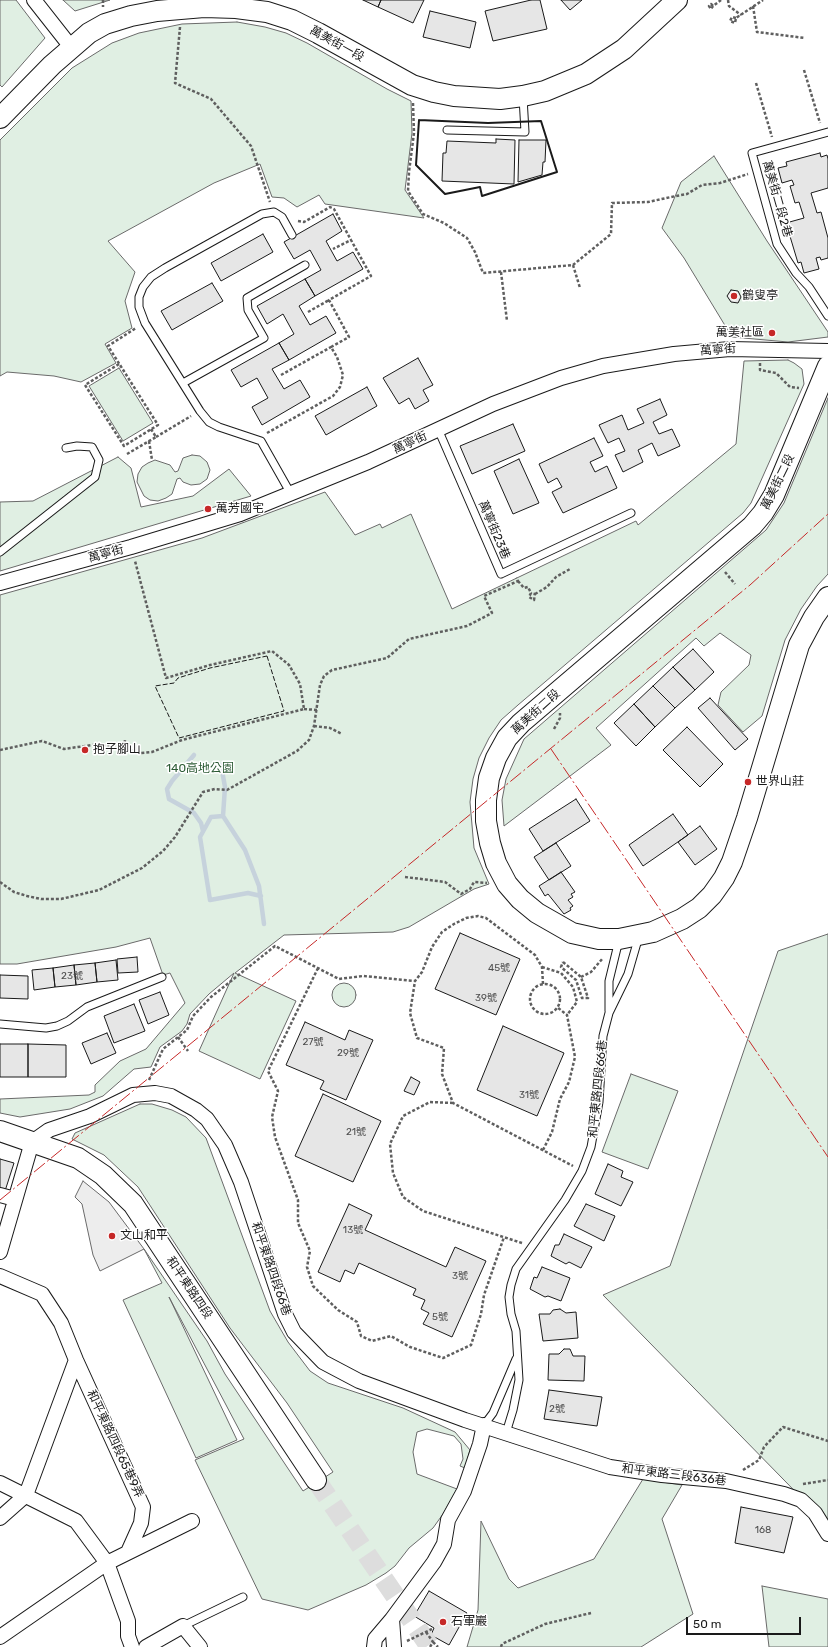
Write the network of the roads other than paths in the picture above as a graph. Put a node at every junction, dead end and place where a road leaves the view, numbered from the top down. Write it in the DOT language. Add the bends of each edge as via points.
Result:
graph roads {
  1 [pos="34,0"];
  2 [pos="677,0"];
  3 [pos="71,47"];
  4 [pos="523,96"];
  5 [pos="0,118"];
  6 [pos="447,130"];
  7 [pos="825,133"];
  8 [pos="292,235"];
  9 [pos="305,265"];
  10 [pos="828,316"];
  11 [pos="828,350"];
  12 [pos="828,366"];
  13 [pos="183,383"];
  14 [pos="438,430"];
  15 [pos="66,448"];
  16 [pos="291,494"];
  17 [pos="632,513"];
  18 [pos="0,552"];
  19 [pos="0,583"];
  20 [pos="828,597"];
  21 [pos="640,936"];
  22 [pos="619,939"];
  23 [pos="162,976"];
  24 [pos="609,1013"];
  25 [pos="0,1024"];
  26 [pos="0,1131"];
  27 [pos="32,1142"];
  28 [pos="0,1195"];
  29 [pos="15,1199"];
  30 [pos="0,1252"];
  31 [pos="0,1276"];
  32 [pos="516,1358"];
  33 [pos="76,1360"];
  34 [pos="484,1425"];
  35 [pos="506,1433"];
  36 [pos="316,1480"];
  37 [pos="0,1483"];
  38 [pos="26,1495"];
  39 [pos="0,1518"];
  40 [pos="192,1521"];
  41 [pos="828,1534"];
  42 [pos="128,1552"];
  43 [pos="108,1562"];
  44 [pos="243,1597"];
  45 [pos="392,1619"];
  46 [pos="182,1626"];
  47 [pos="0,1636"];
  48 [pos="398,1646"];
  49 [pos="132,1647"];
  50 [pos="146,1647"];
  51 [pos="200,1647"];
  52 [pos="374,1647"];
  1 -- 3 [label="street"];
  2 -- 4 [label="street, 萬美街一段" via="624,49 586,74"];
  3 -- 4 [label="street, 萬美街一段" via="105,24 138,14 182,8 236,8 266,12 292,20 412,85 434,92 476,99"];
  3 -- 5 [label="street, 萬美街一段"];
  4 -- 6 [label="lane" via="525,132"];
  7 -- 10 [label="lane, 萬美街二段2巷" via="752,153 777,244"];
  8 -- 13 [label="lane" via="282,217 274,212 262,214 165,268 143,287 139,307 145,322"];
  9 -- 13 [label="lane" via="247,298 248,310 264,338"];
  11 -- 14 [label="street, 萬寧街" via="730,349 674,354 603,366 526,390"];
  12 -- 22 [label="street, 萬美街二段" via="774,495 752,526 522,723 507,738 496,758 489,778 486,821 496,864 507,884 537,913 572,933 590,938"];
  13 -- 16 [label="lane" via="209,422 256,439 264,445"];
  14 -- 16 [label="street, 萬寧街"];
  14 -- 17 [label="lane, 萬寧街23巷" via="500,574"];
  15 -- 18 [label="lane" via="92,447 99,460 95,477"];
  16 -- 19 [label="street, 萬寧街" via="240,514"];
  20 -- 21 [label="street, 萬美街二段" via="814,616 799,645 747,818 724,878 699,908 664,928"];
  21 -- 22 [label="street, 萬美街二段"];
  21 -- 24 [label="lane, 和平東路四段66巷" via="628,974"];
  22 -- 24 [label="lane, 和平東路四段66巷" via="609,981"];
  23 -- 25 [label="lane" via="87,1007 57,1026 46,1028"];
  24 -- 32 [label="lane, 和平東路四段66巷" via="603,1036 595,1129 591,1147 582,1171 565,1200 516,1269 509,1297 516,1331"];
  26 -- 27 [label="street, 和平東路四段"];
  27 -- 29 [label="street"];
  27 -- 34 [label="street, 和平東路四段66巷" via="49,1130 143,1093 171,1096 190,1106 207,1119 225,1145 241,1182 285,1314 294,1332 307,1348 322,1362 359,1381"];
  27 -- 36 [label="street, 和平東路四段" via="78,1158 103,1175 133,1204"];
  28 -- 29 [label="street"];
  29 -- 30 [label="street"];
  31 -- 33 [label="street, 和平東路四段65巷9弄" via="42,1294 61,1323"];
  32 -- 34 [label="lane, 和平東路四段66巷" via="493,1413"];
  32 -- 35 [label="lane, 和平東路四段66巷" via="518,1380"];
  33 -- 38 [label="street"];
  33 -- 42 [label="street, 和平東路四段65巷9弄" via="143,1507 141,1524"];
  34 -- 35 [label="street, 和平東路三段636巷"];
  34 -- 45 [label="street" via="464,1491 448,1520 444,1544 434,1562"];
  35 -- 41 [label="street, 和平東路三段636巷" via="610,1467 726,1481 784,1494 801,1500 815,1513"];
  37 -- 38 [label="street"];
  38 -- 39 [label="street"];
  38 -- 43 [label="street" via="76,1521"];
  40 -- 42 [label="street"];
  42 -- 43 [label="street"];
  43 -- 47 [label="street"];
  43 -- 49 [label="street" via="128,1621 128,1636"];
  44 -- 46 [label="lane"];
  45 -- 48 [label="street"];
  45 -- 52 [label="street" via="375,1638"];
  46 -- 50 [label="street"];
  46 -- 51 [label="street"];
}
